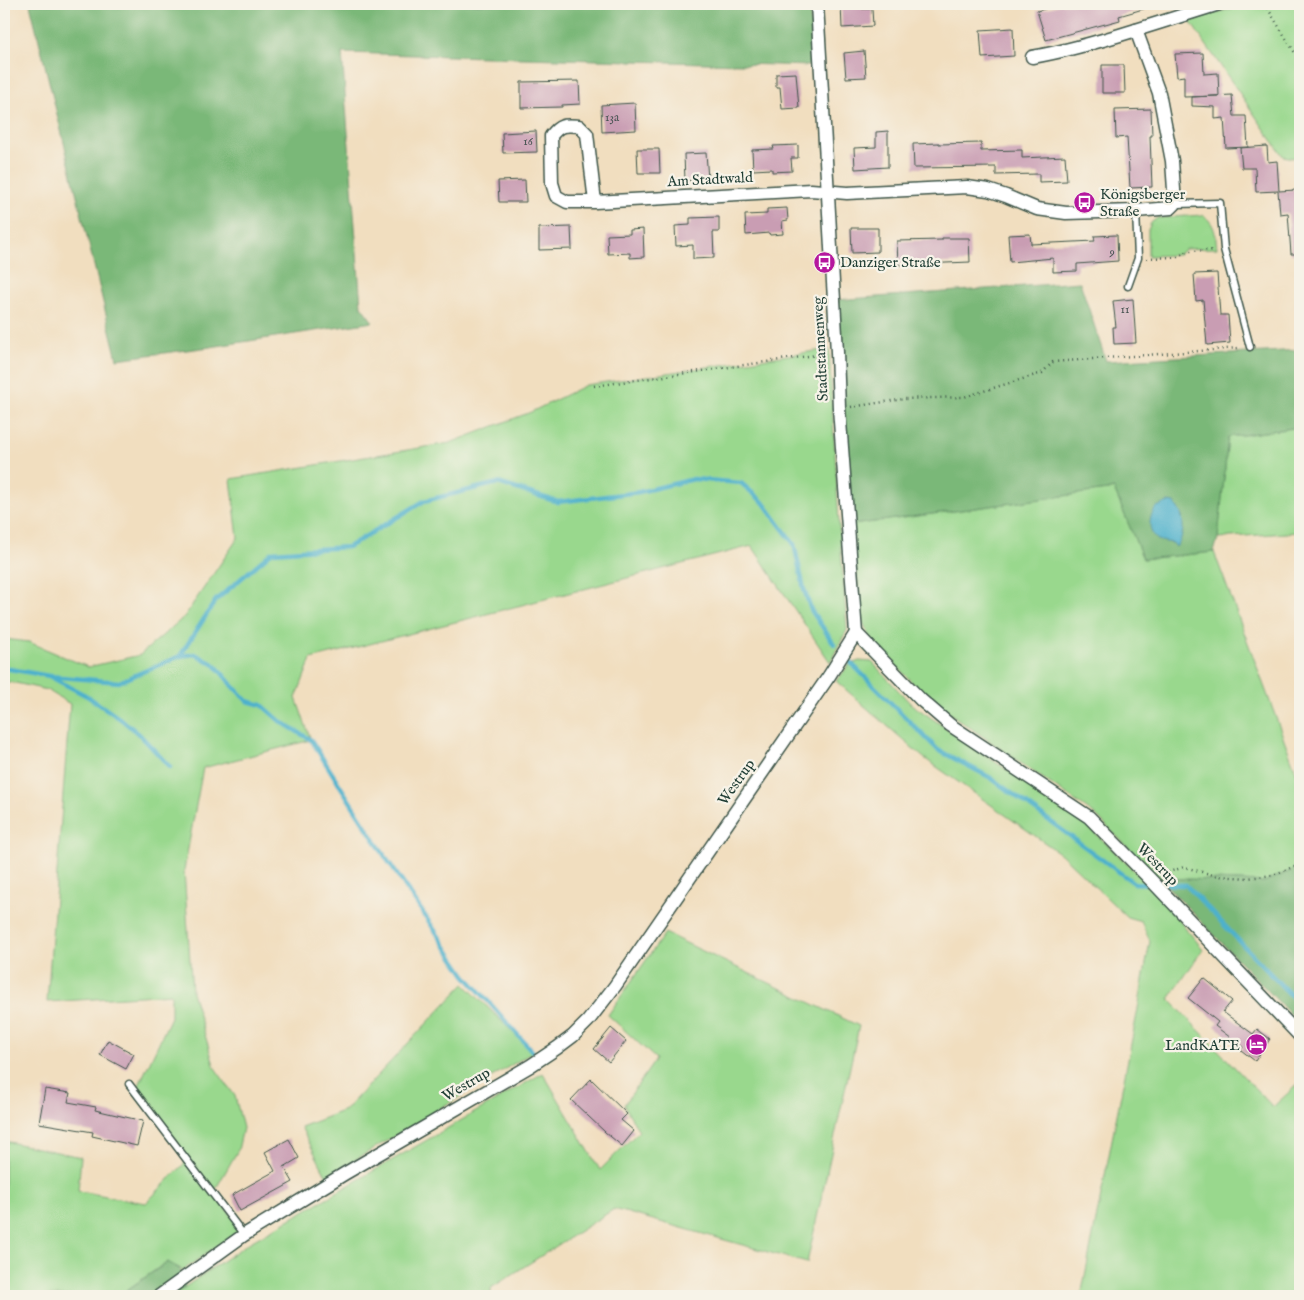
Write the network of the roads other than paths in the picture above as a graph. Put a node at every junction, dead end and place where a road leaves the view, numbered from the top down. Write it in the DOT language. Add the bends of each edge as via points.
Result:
graph roads {
  1 [pos="816,4"];
  2 [pos="1219,4"];
  3 [pos="1136,30"];
  4 [pos="1032,57"];
  5 [pos="827,192"];
  6 [pos="595,202"];
  7 [pos="1176,204"];
  8 [pos="1136,211"];
  9 [pos="1128,286"];
  10 [pos="1250,347"];
  11 [pos="856,633"];
  12 [pos="1300,1036"];
  13 [pos="129,1084"];
  14 [pos="244,1235"];
  15 [pos="159,1296"];
  1 -- 5 [label="street, Stadtstannenweg"];
  2 -- 3 [label="street"];
  3 -- 4 [label="street" via="1059,53"];
  3 -- 7 [label="street" via="1159,93 1172,161"];
  5 -- 6 [label="street, Am Stadtwald" via="811,190"];
  5 -- 8 [label="street" via="967,187 988,190 1052,212"];
  5 -- 11 [label="street, Stadtstannenweg"];
  6 -- 6 [label="street, Am Stadtwald" via="587,134 579,126 556,129 550,136 552,183 556,196 567,202"];
  7 -- 8 [label="street" via="1171,208"];
  7 -- 10 [label="lane" via="1220,203 1224,249"];
  8 -- 9 [label="lane" via="1138,258"];
  11 -- 12 [label="street, Westrup" via="950,725 1089,817"];
  11 -- 14 [label="street, Westrup" via="615,986 573,1036 530,1066"];
  13 -- 14 [label="lane"];
  14 -- 15 [label="street, Westrup"];
}
